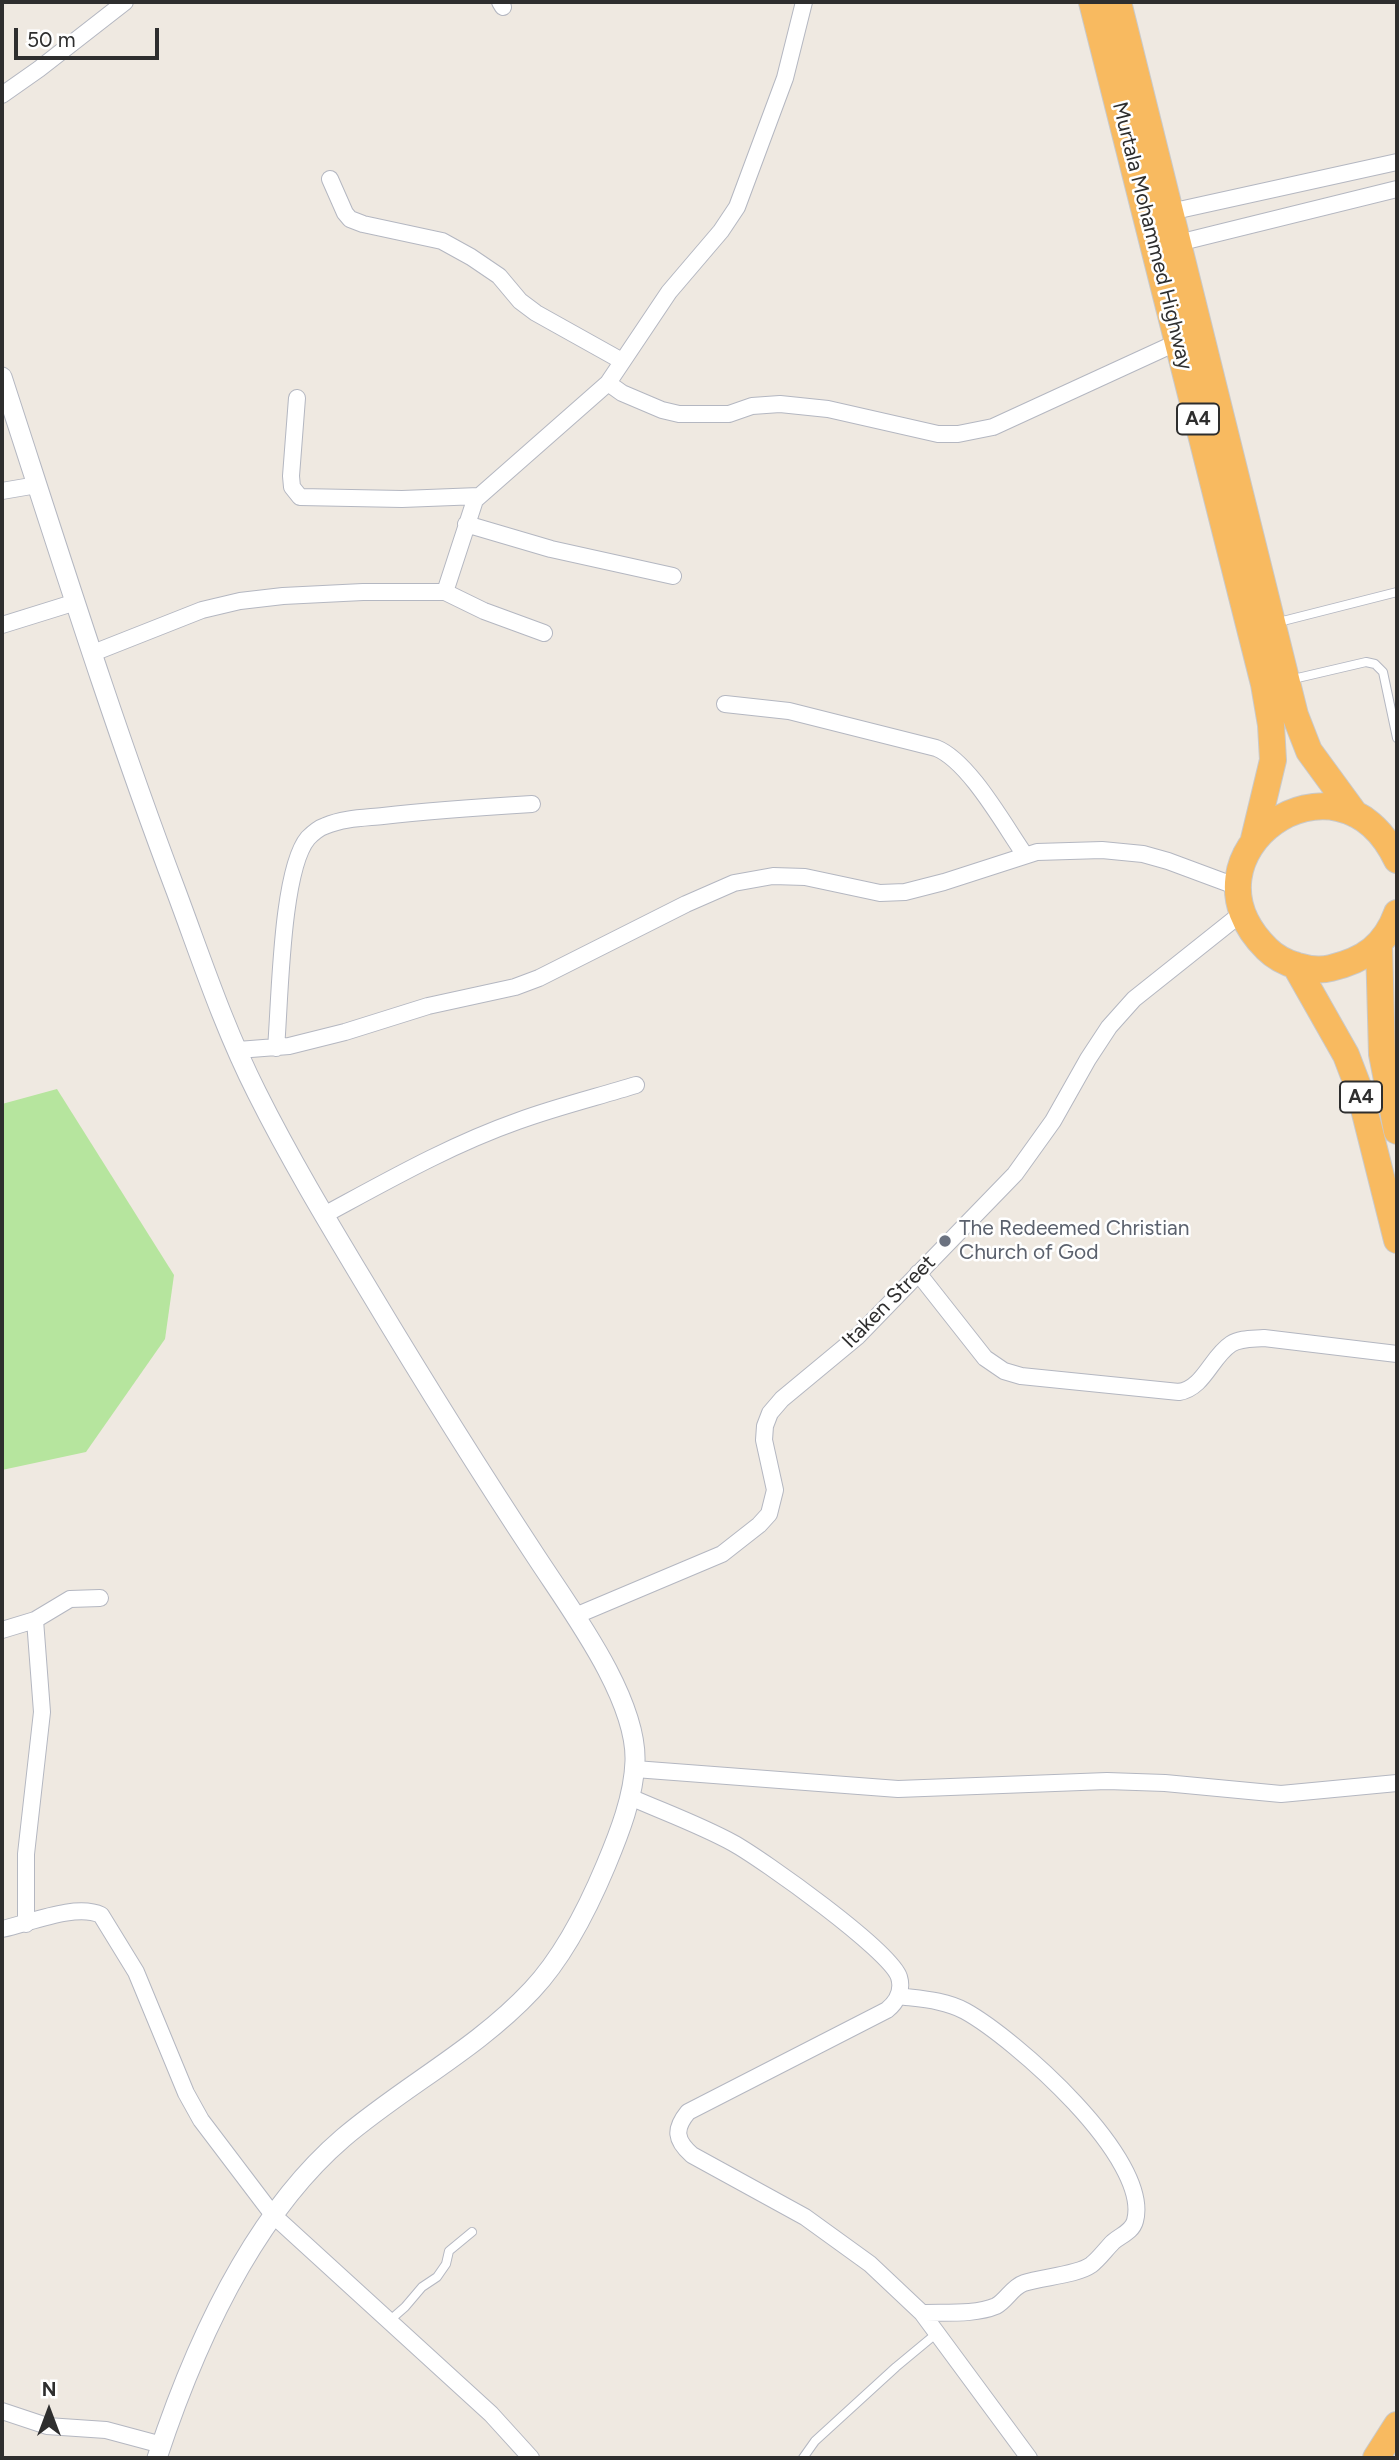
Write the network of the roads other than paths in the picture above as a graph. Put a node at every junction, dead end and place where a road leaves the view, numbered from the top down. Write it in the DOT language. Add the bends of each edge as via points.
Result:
graph roads {
  1 [pos="125,2"];
  2 [pos="804,2"];
  3 [pos="1092,2"];
  4 [pos="1118,2"];
  5 [pos="2,95"];
  6 [pos="1397,162"];
  7 [pos="330,179"];
  8 [pos="1397,189"];
  9 [pos="1170,212"];
  10 [pos="1178,243"];
  11 [pos="1178,342"];
  12 [pos="622,361"];
  13 [pos="2,377"];
  14 [pos="608,383"];
  15 [pos="297,398"];
  16 [pos="37,485"];
  17 [pos="2,491"];
  18 [pos="479,496"];
  19 [pos="466,524"];
  20 [pos="673,576"];
  21 [pos="444,592"];
  22 [pos="1397,592"];
  23 [pos="76,602"];
  24 [pos="1272,624"];
  25 [pos="2,625"];
  26 [pos="544,633"];
  27 [pos="93,653"];
  28 [pos="1286,681"];
  29 [pos="725,704"];
  30 [pos="1397,738"];
  31 [pos="532,804"];
  32 [pos="1355,814"];
  33 [pos="1389,834"];
  34 [pos="1254,839"];
  35 [pos="1025,855"];
  36 [pos="1397,860"];
  37 [pos="1240,900"];
  38 [pos="1397,914"];
  39 [pos="1379,945"];
  40 [pos="1295,965"];
  41 [pos="276,1048"];
  42 [pos="238,1050"];
  43 [pos="636,1085"];
  44 [pos="1392,1087"];
  45 [pos="1397,1131"];
  46 [pos="324,1215"];
  47 [pos="1397,1240"];
  48 [pos="918,1273"];
  49 [pos="1397,1354"];
  50 [pos="100,1598"];
  51 [pos="575,1616"];
  52 [pos="34,1620"];
  53 [pos="2,1630"];
  54 [pos="635,1769"];
  55 [pos="1397,1783"];
  56 [pos="630,1797"];
  57 [pos="26,1924"];
  58 [pos="2,1928"];
  59 [pos="898,1996"];
  60 [pos="273,2215"];
  61 [pos="472,2232"];
  62 [pos="922,2313"];
  63 [pos="388,2321"];
  64 [pos="937,2333"];
  65 [pos="2,2411"];
  66 [pos="1397,2424"];
  67 [pos="159,2452"];
  68 [pos="531,2458"];
  69 [pos="803,2458"];
  70 [pos="1029,2458"];
  71 [pos="1377,2458"];
  1 -- 5 [label="street"];
  2 -- 12 [label="street" via="785,78 737,207 669,292"];
  3 -- 11 [label="highway, Murtala Mohammed Highway / A4"];
  4 -- 9 [label="highway, Murtala Mohammed Highway / A4"];
  6 -- 9 [label="street"];
  7 -- 12 [label="street" via="350,219 442,240 499,276 536,313"];
  8 -- 10 [label="street"];
  9 -- 10 [label="highway, Murtala Mohammed Highway / A4"];
  10 -- 24 [label="highway, Murtala Mohammed Highway / A4"];
  11 -- 14 [label="street" via="993,427 958,434 938,434 828,408 780,404 729,414 679,414 622,393"];
  11 -- 34 [label="highway, Murtala Mohammed Highway / A4" via="1271,724 1273,760"];
  12 -- 14 [label="street"];
  13 -- 16 [label="street"];
  14 -- 18 [label="street"];
  15 -- 18 [label="street" via="291,476 300,497"];
  16 -- 17 [label="street"];
  16 -- 23 [label="street"];
  18 -- 19 [label="street"];
  19 -- 20 [label="street" via="551,550"];
  19 -- 21 [label="street"];
  21 -- 26 [label="street"];
  21 -- 27 [label="street" via="363,592 240,601 202,610"];
  22 -- 24 [label="lane"];
  23 -- 25 [label="street"];
  23 -- 27 [label="street"];
  24 -- 28 [label="highway, Murtala Mohammed Highway / A4"];
  27 -- 42 [label="street" via="142,800"];
  28 -- 30 [label="lane" via="1366,662 1375,664 1382,672"];
  28 -- 32 [label="highway, Murtala Mohammed Highway / A4" via="1309,751"];
  29 -- 35 [label="street" via="789,711 949,753"];
  31 -- 41 [label="street" via="341,821 309,837 295,865 285,923"];
  32 -- 33 [label="highway, A4"];
  32 -- 34 [label="highway, A4" via="1334,807 1289,812"];
  33 -- 36 [label="highway, A4"];
  34 -- 37 [label="highway, A4" via="1242,862"];
  35 -- 37 [label="street" via="1102,850 1143,855 1167,861"];
  35 -- 41 [label="street" via="905,891 880,893 805,877 773,876 734,883 515,987"];
  37 -- 40 [label="highway, A4" via="1254,936 1272,954"];
  37 -- 48 [label="street, Itaken Street" via="1109,1027 1015,1174"];
  38 -- 39 [label="highway, A4"];
  39 -- 40 [label="highway, A4" via="1344,965 1325,969"];
  39 -- 44 [label="highway, A4" via="1382,1054"];
  40 -- 47 [label="highway, A4" via="1337,1036 1359,1088"];
  41 -- 42 [label="street"];
  42 -- 46 [label="street"];
  43 -- 46 [label="street" via="470,1140"];
  44 -- 45 [label="highway, A4"];
  46 -- 51 [label="street" via="453,1431"];
  48 -- 49 [label="street" via="985,1358 1021,1376 1179,1392 1195,1385 1232,1343 1246,1339"];
  48 -- 51 [label="street, Itaken Street" via="858,1336 771,1413 764,1440 774,1502 759,1525 722,1553"];
  50 -- 52 [label="street" via="70,1599"];
  51 -- 54 [label="street" via="618,1692 632,1733"];
  52 -- 53 [label="street"];
  52 -- 57 [label="street" via="42,1713 26,1854"];
  54 -- 55 [label="street" via="898,1789 1107,1780 1281,1794"];
  54 -- 56 [label="street"];
  56 -- 59 [label="street" via="731,1842 775,1869 873,1947 898,1977"];
  56 -- 60 [label="street" via="606,1866 577,1924 531,1991 496,2024 342,2139"];
  57 -- 58 [label="street"];
  57 -- 60 [label="street" via="77,1909 101,1915 136,1972 201,2120"];
  59 -- 62 [label="street" via="887,2010 688,2112 678,2133 681,2145 692,2155 805,2217 870,2264"];
  59 -- 62 [label="street" via="943,2002 962,2010 984,2022 1032,2063 1087,2115 1121,2159 1137,2202 1131,2230 1090,2266 1024,2283 996,2306"];
  60 -- 63 [label="street"];
  60 -- 67 [label="street" via="208,2329"];
  61 -- 63 [label="lane" via="449,2251 437,2277"];
  62 -- 64 [label="street"];
  63 -- 68 [label="street" via="491,2414"];
  64 -- 69 [label="lane" via="815,2441"];
  64 -- 70 [label="street"];
  65 -- 67 [label="street" via="47,2426 106,2430"];
  66 -- 71 [label="highway"];
}
